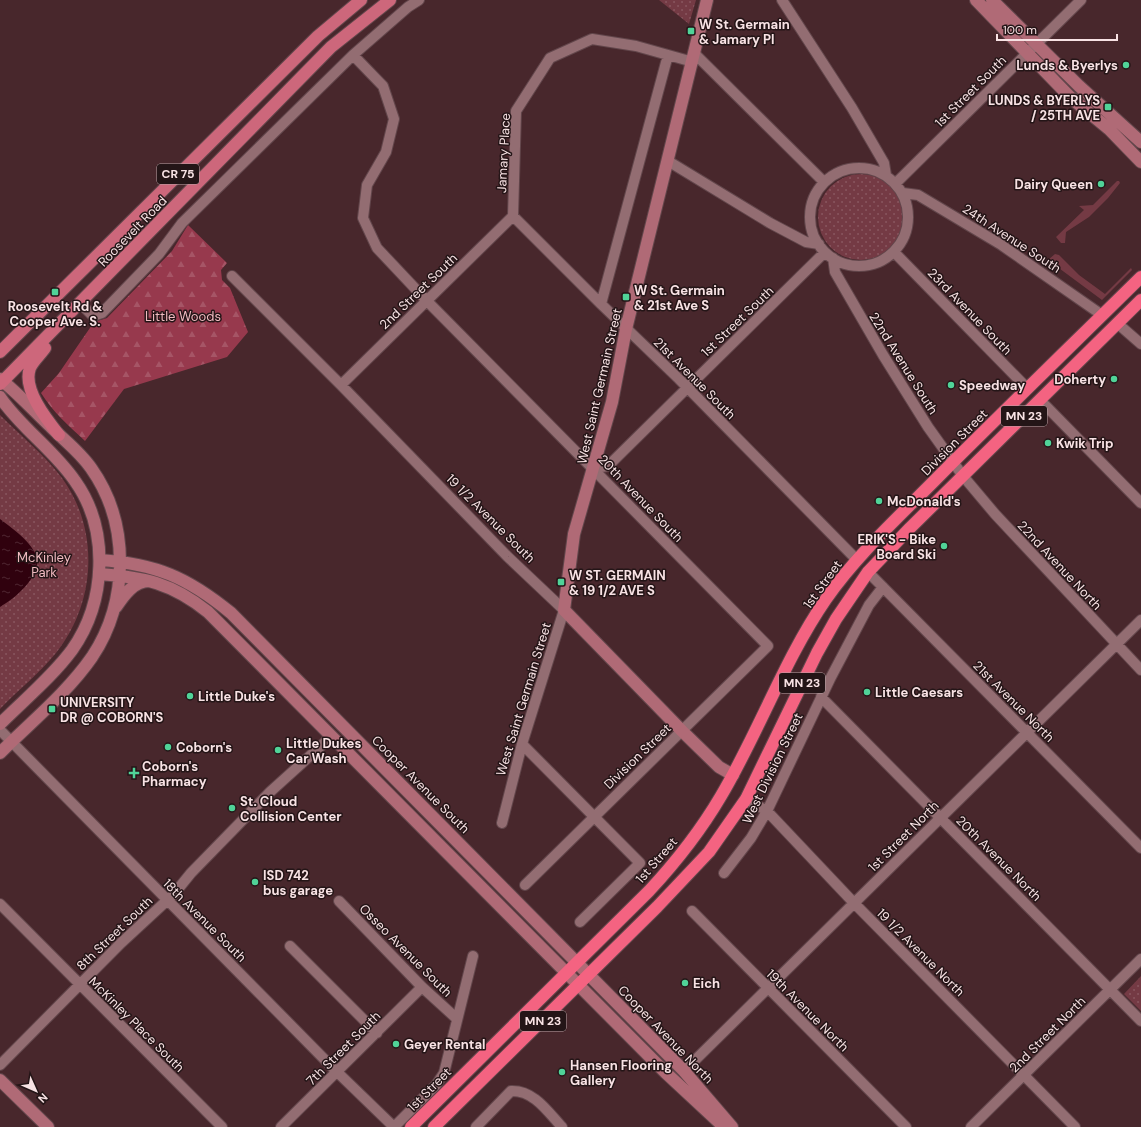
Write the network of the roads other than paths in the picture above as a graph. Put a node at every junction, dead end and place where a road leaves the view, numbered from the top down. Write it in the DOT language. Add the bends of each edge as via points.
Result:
graph roads {
  1 [pos="361,0"];
  2 [pos="390,0"];
  3 [pos="419,0"];
  4 [pos="707,0"];
  5 [pos="782,0"];
  6 [pos="976,0"];
  7 [pos="992,0"];
  8 [pos="1081,0"];
  9 [pos="1036,44"];
  10 [pos="1027,53"];
  11 [pos="353,55"];
  12 [pos="668,55"];
  13 [pos="694,58"];
  14 [pos="1141,142"];
  15 [pos="668,161"];
  16 [pos="1141,162"];
  17 [pos="886,176"];
  18 [pos="824,182"];
  19 [pos="896,183"];
  20 [pos="903,193"];
  21 [pos="513,216"];
  22 [pos="826,252"];
  23 [pos="894,252"];
  24 [pos="232,276"];
  25 [pos="1141,277"];
  26 [pos="426,300"];
  27 [pos="1141,300"];
  28 [pos="81,304"];
  29 [pos="600,304"];
  30 [pos="1102,315"];
  31 [pos="68,316"];
  32 [pos="1117,324"];
  33 [pos="626,328"];
  34 [pos="1141,344"];
  35 [pos="0,352"];
  36 [pos="1,381"];
  37 [pos="341,385"];
  38 [pos="687,388"];
  39 [pos="1028,389"];
  40 [pos="0,397"];
  41 [pos="1040,400"];
  42 [pos="59,435"];
  43 [pos="953,462"];
  44 [pos="594,468"];
  45 [pos="963,476"];
  46 [pos="1141,503"];
  47 [pos="100,560"];
  48 [pos="857,560"];
  49 [pos="120,561"];
  50 [pos="868,572"];
  51 [pos="99,574"];
  52 [pos="119,576"];
  53 [pos="150,581"];
  54 [pos="883,587"];
  55 [pos="564,610"];
  56 [pos="111,615"];
  57 [pos="1141,620"];
  58 [pos="1116,644"];
  59 [pos="768,646"];
  60 [pos="1141,670"];
  61 [pos="821,696"];
  62 [pos="0,724"];
  63 [pos="0,730"];
  64 [pos="682,731"];
  65 [pos="1027,732"];
  66 [pos="332,736"];
  67 [pos="12,741"];
  68 [pos="522,744"];
  69 [pos="0,753"];
  70 [pos="733,775"];
  71 [pos="746,799"];
  72 [pos="767,811"];
  73 [pos="595,817"];
  74 [pos="941,818"];
  75 [pos="502,823"];
  76 [pos="1141,848"];
  77 [pos="724,873"];
  78 [pos="525,885"];
  79 [pos="167,901"];
  80 [pos="338,901"];
  81 [pos="854,903"];
  82 [pos="0,904"];
  83 [pos="692,911"];
  84 [pos="580,922"];
  85 [pos="290,946"];
  86 [pos="472,956"];
  87 [pos="1141,959"];
  88 [pos="577,962"];
  89 [pos="566,973"];
  90 [pos="589,975"];
  91 [pos="80,985"];
  92 [pos="578,986"];
  93 [pos="422,987"];
  94 [pos="768,988"];
  95 [pos="1110,990"];
  96 [pos="456,1018"];
  97 [pos="1141,1021"];
  98 [pos="377,1032"];
  99 [pos="0,1065"];
  100 [pos="684,1071"];
  101 [pos="336,1072"];
  102 [pos="1024,1075"];
  103 [pos="0,1080"];
  104 [pos="48,1127"];
  105 [pos="222,1127"];
  106 [pos="281,1127"];
  107 [pos="394,1127"];
  108 [pos="411,1127"];
  109 [pos="434,1127"];
  110 [pos="476,1127"];
  111 [pos="562,1127"];
  112 [pos="724,1127"];
  113 [pos="732,1127"];
  114 [pos="906,1127"];
  115 [pos="971,1127"];
  116 [pos="1076,1127"];
  1 -- 35 [label="main road, Roosevelt Road / CR 75" via="307,47"];
  2 -- 28 [label="main road, Roosevelt Road / CR 75" via="331,48"];
  3 -- 11 [label="street"];
  4 -- 13 [label="main road, West Saint Germain Street"];
  5 -- 17 [label="street" via="852,108 884,163"];
  6 -- 10 [label="main road"];
  7 -- 9 [label="main road"];
  8 -- 9 [label="street, 1st Street South"];
  9 -- 10 [label="street, 1st Street South"];
  9 -- 14 [label="main road"];
  10 -- 16 [label="main road" via="1070,97 1109,129"];
  10 -- 19 [label="street, 1st Street South"];
  11 -- 26 [label="street, 20th Avenue South" via="383,86 394,119 386,152 367,185 363,218 378,248"];
  11 -- 28 [label="street" via="182,223 159,254 102,313 93,316"];
  12 -- 13 [label="street, Jamary Place"];
  12 -- 21 [label="street, Jamary Place" via="636,46 592,39 550,58 516,111"];
  12 -- 29 [label="street, West Saint Germain Street"];
  13 -- 15 [label="main road, West Saint Germain Street"];
  13 -- 18 [label="street, Jamary Place"];
  15 -- 22 [label="street" via="770,223"];
  15 -- 33 [label="main road, West Saint Germain Street"];
  17 -- 18 [label="street" via="871,169 854,168 838,172"];
  17 -- 19 [label="street"];
  18 -- 22 [label="street" via="815,196 810,212 812,229"];
  19 -- 20 [label="street"];
  20 -- 23 [label="street" via="908,208 908,224 903,239"];
  20 -- 30 [label="street, 24th Avenue South" via="918,195 1000,244"];
  21 -- 26 [label="street, 2nd Street South"];
  21 -- 29 [label="street, 21st Avenue South"];
  22 -- 23 [label="street" via="848,264 864,266 880,261"];
  22 -- 38 [label="street, 1st Street South"];
  22 -- 43 [label="street, 22nd Avenue South" via="875,342"];
  23 -- 39 [label="street, 23rd Avenue South"];
  24 -- 37 [label="street, 19 1/2 Avenue South"];
  25 -- 30 [label="highway, Division Street / MN 23"];
  26 -- 37 [label="street, 2nd Street South"];
  26 -- 44 [label="street, 20th Avenue South"];
  27 -- 32 [label="highway, MN 23"];
  28 -- 31 [label="main road, Roosevelt Road / CR 75"];
  29 -- 33 [label="street, 21st Avenue South"];
  30 -- 39 [label="highway, Division Street / MN 23"];
  31 -- 36 [label="main road, Roosevelt Road / CR 75"];
  31 -- 42 [label="main road" via="30,368 29,375 37,404"];
  32 -- 34 [label="street"];
  32 -- 41 [label="highway, MN 23"];
  33 -- 38 [label="street, 21st Avenue South"];
  33 -- 44 [label="main road, West Saint Germain Street" via="612,402"];
  36 -- 42 [label="main road"];
  37 -- 55 [label="street, 19 1/2 Avenue South" via="508,557"];
  38 -- 44 [label="street, 1st Street South" via="608,466"];
  38 -- 48 [label="street, 21st Avenue South"];
  39 -- 43 [label="highway, Division Street / MN 23"];
  40 -- 47 [label="main road" via="64,466 80,488 92,517"];
  41 -- 45 [label="highway, MN 23"];
  41 -- 46 [label="street"];
  42 -- 49 [label="main road" via="90,467 105,493 116,524"];
  43 -- 45 [label="street, 22nd Avenue South"];
  43 -- 48 [label="highway, Division Street / MN 23"];
  44 -- 55 [label="main road, West Saint Germain Street" via="574,534"];
  44 -- 59 [label="street, 20th Avenue South"];
  45 -- 50 [label="highway, MN 23"];
  45 -- 58 [label="street, 22nd Avenue North"];
  47 -- 49 [label="main road, Cooper Avenue South"];
  47 -- 51 [label="main road"];
  48 -- 70 [label="highway, 1st Street / MN 23" via="826,600 800,641"];
  49 -- 52 [label="main road"];
  49 -- 88 [label="main road, Cooper Avenue South" via="154,568 184,580 231,613"];
  50 -- 54 [label="street, 21st Avenue North"];
  50 -- 71 [label="highway, MN 23" via="836,618 817,653"];
  51 -- 52 [label="main road"];
  51 -- 62 [label="main road" via="90,614 73,648"];
  52 -- 53 [label="main road"];
  52 -- 56 [label="main road"];
  53 -- 56 [label="main road" via="141,582 133,587"];
  53 -- 66 [label="main road" via="176,591 208,612"];
  54 -- 61 [label="street, West Division Street" via="869,605"];
  54 -- 65 [label="street, 21st Avenue North"];
  55 -- 64 [label="main road, 19 1/2 Avenue South"];
  55 -- 68 [label="street, West Saint Germain Street"];
  56 -- 67 [label="main road" via="103,637 90,658 65,689"];
  57 -- 58 [label="street, 1st Street North"];
  58 -- 60 [label="street, 22nd Avenue North"];
  58 -- 65 [label="street, 1st Street North"];
  59 -- 64 [label="street, Division Street"];
  61 -- 72 [label="street, West Division Street"];
  61 -- 74 [label="street, 20th Avenue North"];
  63 -- 67 [label="street, 18th Avenue South"];
  64 -- 70 [label="main road, 19 1/2 Avenue South" via="719,767"];
  64 -- 73 [label="street, Division Street"];
  65 -- 74 [label="street, 1st Street North"];
  65 -- 76 [label="street, 21st Avenue North"];
  66 -- 79 [label="street, 8th Street South" via="270,792"];
  66 -- 89 [label="main road"];
  67 -- 69 [label="main road"];
  67 -- 79 [label="street, 18th Avenue South"];
  68 -- 73 [label="street"];
  68 -- 75 [label="street, West Saint Germain Street"];
  70 -- 88 [label="highway, 1st Street / MN 23" via="702,826 670,867"];
  71 -- 72 [label="street, 19 1/2 Avenue North"];
  71 -- 90 [label="highway, MN 23" via="720,839 694,870"];
  72 -- 77 [label="street, West Division Street" via="747,844"];
  72 -- 81 [label="street, 19 1/2 Avenue North"];
  73 -- 78 [label="street, Division Street"];
  73 -- 84 [label="street" via="640,863"];
  74 -- 81 [label="street, 1st Street North"];
  74 -- 95 [label="street, 20th Avenue North"];
  79 -- 91 [label="street, 8th Street South"];
  79 -- 101 [label="street, 18th Avenue South"];
  80 -- 93 [label="street, Osseo Avenue South"];
  81 -- 94 [label="street, 1st Street North"];
  81 -- 102 [label="street, 19 1/2 Avenue North"];
  82 -- 91 [label="street, McKinley Place South"];
  83 -- 94 [label="street, 19th Avenue North"];
  85 -- 98 [label="street"];
  86 -- 96 [label="street"];
  87 -- 95 [label="street, 2nd Street North"];
  88 -- 89 [label="highway, 1st Street / MN 23"];
  88 -- 90 [label="main road, Cooper Avenue North"];
  89 -- 92 [label="main road"];
  89 -- 108 [label="highway, 1st Street / MN 23"];
  90 -- 92 [label="highway, MN 23"];
  90 -- 100 [label="main road, Cooper Avenue North"];
  91 -- 99 [label="street, 8th Street South"];
  91 -- 105 [label="street, McKinley Place South"];
  92 -- 109 [label="highway, MN 23"];
  92 -- 112 [label="main road"];
  93 -- 96 [label="street, Osseo Avenue South"];
  93 -- 98 [label="street, 7th Street South"];
  94 -- 100 [label="street, 1st Street North"];
  94 -- 114 [label="street, 19th Avenue North"];
  95 -- 97 [label="street, 20th Avenue North"];
  95 -- 102 [label="street, 2nd Street North"];
  96 -- 107 [label="street" via="444,1073 436,1085"];
  98 -- 101 [label="street, 7th Street South"];
  100 -- 113 [label="main road, Cooper Avenue North"];
  101 -- 106 [label="street, 7th Street South"];
  101 -- 107 [label="street, 18th Avenue South"];
  102 -- 115 [label="street, 2nd Street North"];
  102 -- 116 [label="street, 19 1/2 Avenue North"];
  103 -- 104 [label="main road"];
  110 -- 111 [label="street" via="511,1091 521,1091 531,1096"];
}
